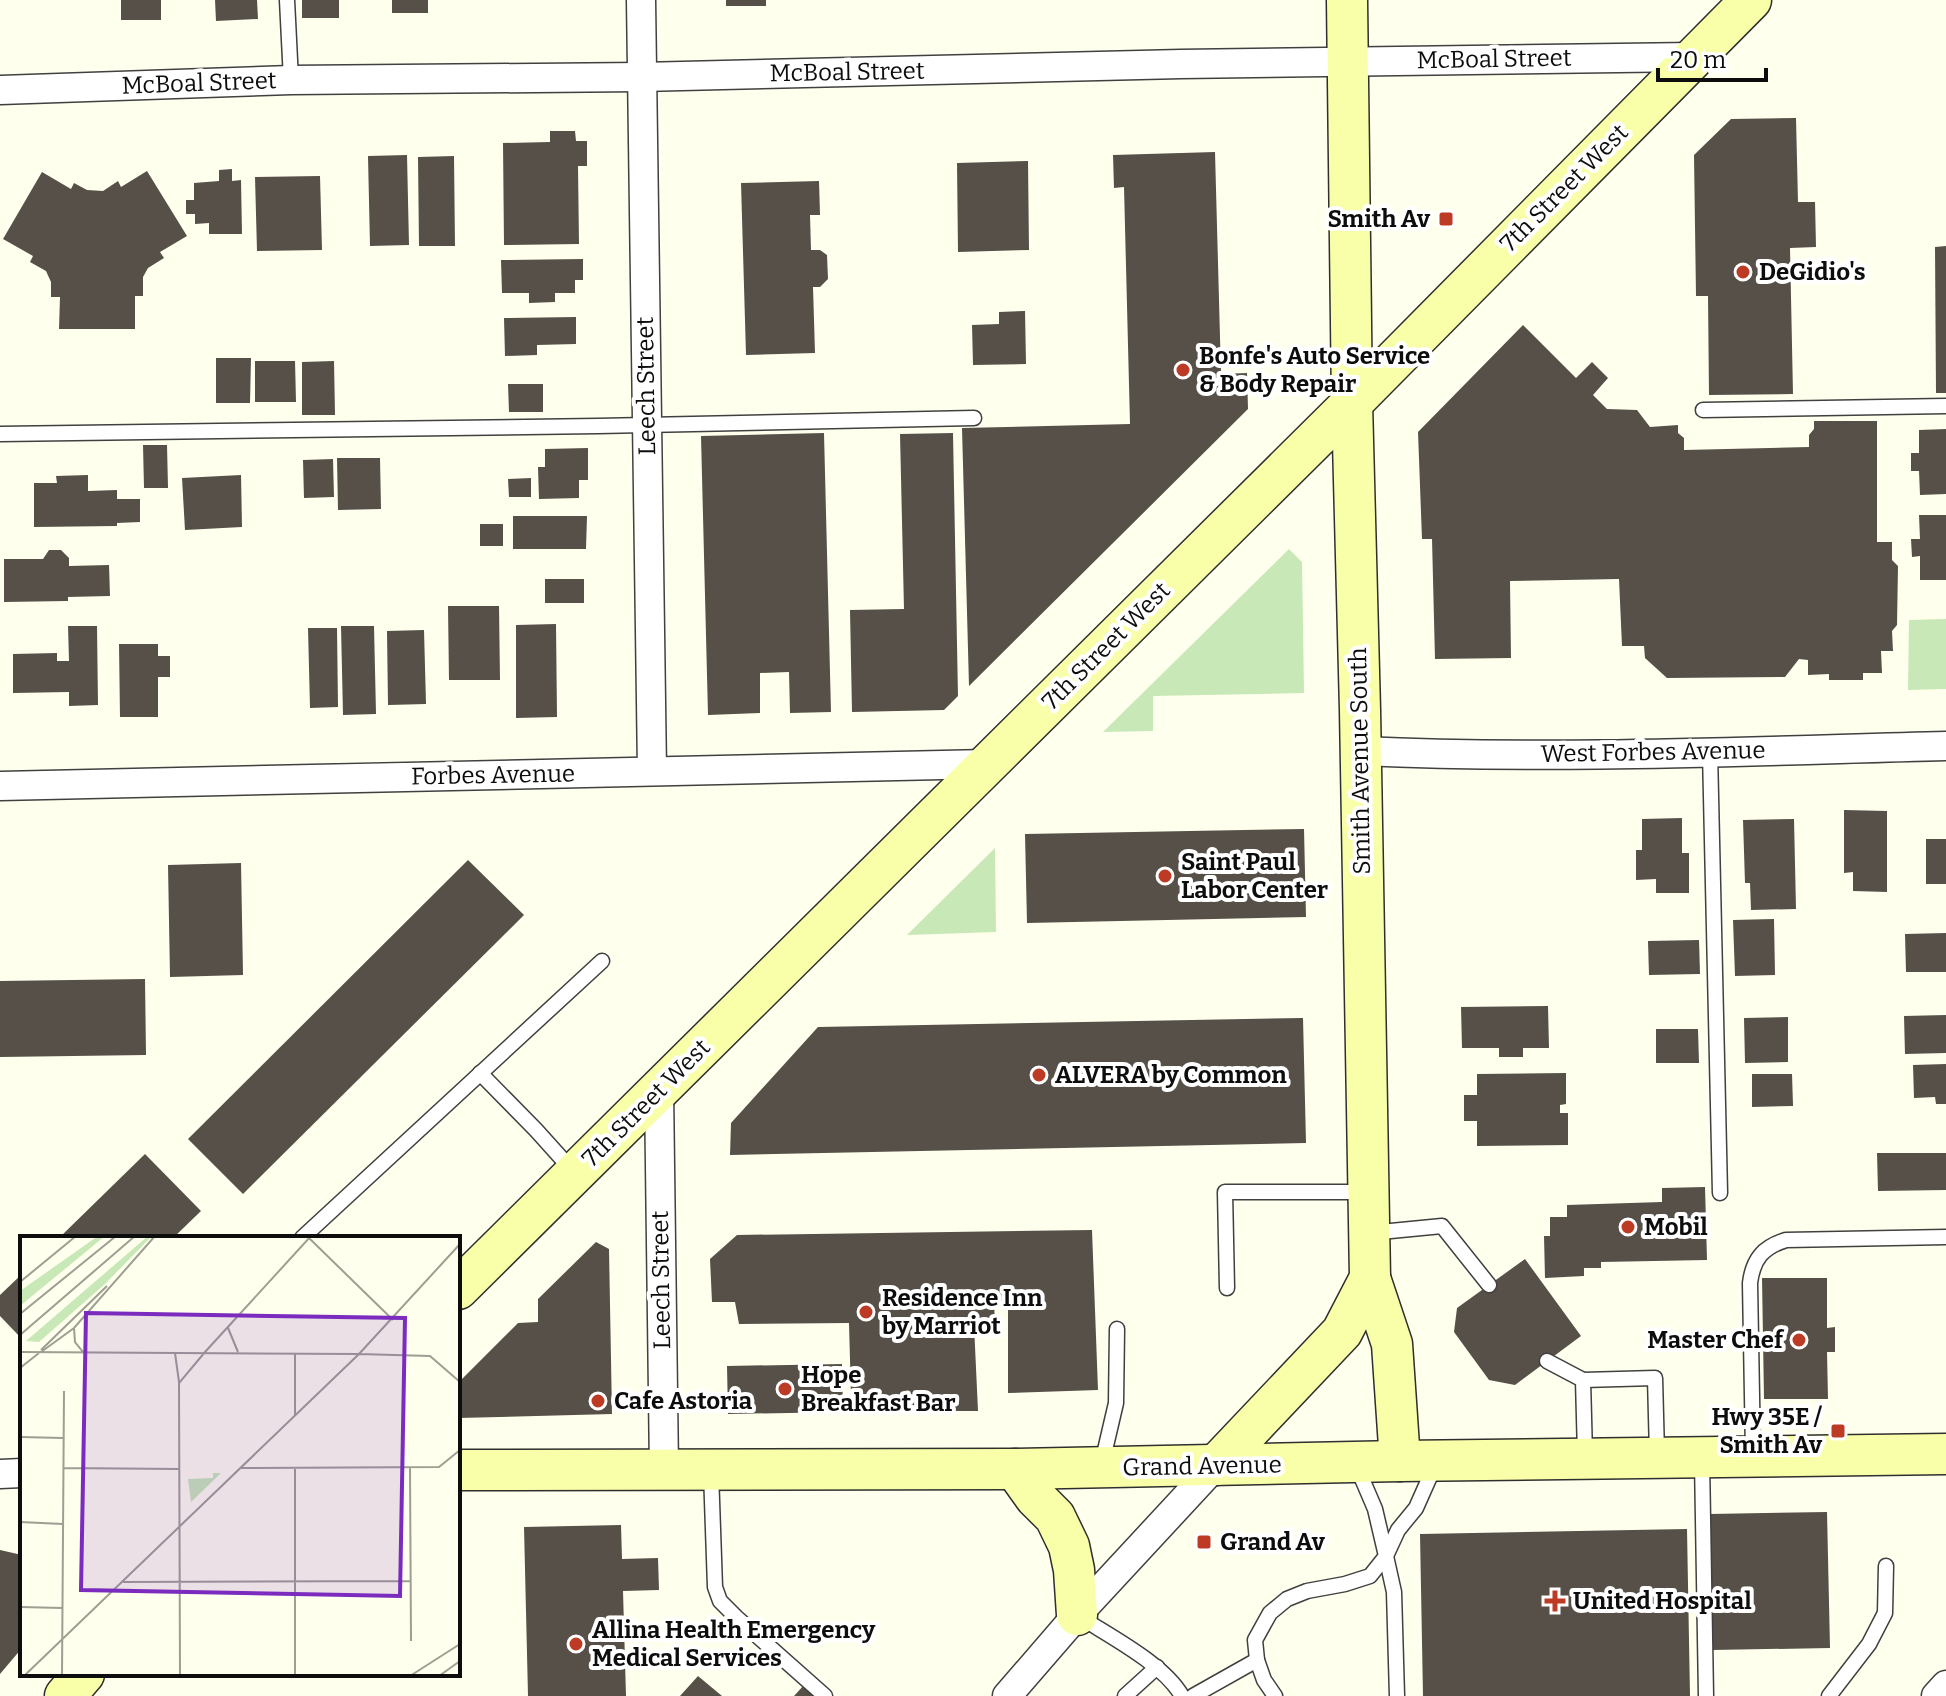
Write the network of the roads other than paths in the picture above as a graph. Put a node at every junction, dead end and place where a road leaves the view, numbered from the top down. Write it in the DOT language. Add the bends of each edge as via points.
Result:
graph roads {
  1 [pos="287,0"];
  2 [pos="641,0"];
  3 [pos="1347,0"];
  4 [pos="1751,0"];
  5 [pos="1693,57"];
  6 [pos="1349,61"];
  7 [pos="641,77"];
  8 [pos="291,80"];
  9 [pos="0,90"];
  10 [pos="1352,403"];
  11 [pos="1946,406"];
  12 [pos="1703,410"];
  13 [pos="974,418"];
  14 [pos="646,425"];
  15 [pos="0,434"];
  16 [pos="1946,746"];
  17 [pos="1361,751"];
  18 [pos="1710,752"];
  19 [pos="987,764"];
  20 [pos="652,771"];
  21 [pos="0,786"];
  22 [pos="602,961"];
  23 [pos="480,1073"];
  24 [pos="659,1090"];
  25 [pos="574,1174"];
  26 [pos="1369,1192"];
  27 [pos="1720,1193"];
  28 [pos="1369,1233"];
  29 [pos="304,1236"];
  30 [pos="1946,1237"];
  31 [pos="1370,1278"];
  32 [pos="1489,1285"];
  33 [pos="460,1287"];
  34 [pos="1227,1288"];
  35 [pos="1117,1329"];
  36 [pos="1547,1361"];
  37 [pos="1583,1380"];
  38 [pos="1946,1454"];
  39 [pos="1753,1457"];
  40 [pos="1657,1458"];
  41 [pos="1702,1458"];
  42 [pos="1585,1459"];
  43 [pos="1418,1461"];
  44 [pos="1356,1462"];
  45 [pos="1216,1465"];
  46 [pos="1102,1467"];
  47 [pos="1015,1469"];
  48 [pos="460,1470"];
  49 [pos="664,1470"];
  50 [pos="711,1470"];
  51 [pos="20,1473"];
  52 [pos="0,1474"];
  53 [pos="1386,1556"];
  54 [pos="1886,1566"];
  55 [pos="1077,1615"];
  56 [pos="1257,1660"];
  57 [pos="1157,1667"];
  58 [pos="1946,1685"];
  59 [pos="825,1696"];
  60 [pos="1007,1696"];
  61 [pos="1125,1696"];
  62 [pos="1182,1696"];
  63 [pos="1193,1696"];
  64 [pos="1275,1696"];
  65 [pos="1397,1696"];
  66 [pos="1706,1696"];
  67 [pos="1829,1696"];
  68 [pos="1936,1696"];
  1 -- 8 [label="lane"];
  2 -- 7 [label="street, Leech Street"];
  3 -- 6 [label="main road, Smith Avenue South"];
  4 -- 5 [label="main road, 7th Street West"];
  5 -- 6 [label="street, McBoal Street"];
  5 -- 10 [label="main road, 7th Street West"];
  6 -- 7 [label="street, McBoal Street"];
  6 -- 10 [label="main road, Smith Avenue South"];
  7 -- 8 [label="street, McBoal Street"];
  7 -- 14 [label="street, Leech Street"];
  8 -- 9 [label="street, McBoal Street"];
  10 -- 17 [label="main road, Smith Avenue South"];
  10 -- 19 [label="main road, 7th Street West"];
  11 -- 12 [label="lane"];
  13 -- 14 [label="lane"];
  14 -- 15 [label="lane"];
  14 -- 20 [label="street, Leech Street"];
  16 -- 18 [label="street, West Forbes Avenue"];
  17 -- 18 [label="street, West Forbes Avenue"];
  17 -- 26 [label="main road, Smith Avenue South"];
  18 -- 27 [label="lane"];
  19 -- 20 [label="street, Forbes Avenue"];
  19 -- 24 [label="main road, 7th Street West"];
  20 -- 21 [label="street, Forbes Avenue"];
  22 -- 23 [label="lane"];
  23 -- 25 [label="lane"];
  23 -- 29 [label="lane"];
  24 -- 25 [label="main road, 7th Street West"];
  24 -- 49 [label="street, Leech Street"];
  25 -- 33 [label="main road, 7th Street West"];
  26 -- 28 [label="main road, Smith Avenue South"];
  26 -- 34 [label="lane" via="1225,1192"];
  28 -- 31 [label="main road, Smith Avenue South"];
  28 -- 32 [label="lane" via="1442,1226"];
  30 -- 39 [label="lane" via="1786,1240 1760,1255 1750,1283"];
  31 -- 43 [label="main road" via="1392,1344"];
  31 -- 45 [label="main road, Smith Avenue South" via="1342,1332"];
  35 -- 46 [label="lane" via="1116,1403"];
  36 -- 37 [label="lane"];
  37 -- 40 [label="lane" via="1655,1378"];
  37 -- 42 [label="lane"];
  38 -- 39 [label="main road, Grand Avenue"];
  39 -- 41 [label="main road, Grand Avenue"];
  40 -- 41 [label="main road, Grand Avenue"];
  40 -- 42 [label="main road, Grand Avenue"];
  41 -- 66 [label="lane"];
  42 -- 43 [label="main road, Grand Avenue"];
  43 -- 44 [label="main road, Grand Avenue"];
  43 -- 53 [label="lane" via="1416,1508"];
  44 -- 45 [label="main road, Grand Avenue"];
  44 -- 53 [label="lane"];
  45 -- 46 [label="main road, Grand Avenue"];
  45 -- 55 [label="street"];
  46 -- 47 [label="main road, Grand Avenue"];
  47 -- 50 [label="main road, Grand Avenue"];
  47 -- 55 [label="main road" via="1055,1517 1069,1546"];
  48 -- 49 [label="main road, Grand Avenue"];
  49 -- 50 [label="main road, Grand Avenue"];
  50 -- 59 [label="lane" via="715,1587 720,1601"];
  51 -- 52 [label="street"];
  53 -- 56 [label="lane" via="1370,1576 1287,1599 1270,1613 1255,1640"];
  53 -- 65 [label="lane" via="1394,1592"];
  54 -- 67 [label="lane" via="1885,1613 1869,1644"];
  55 -- 57 [label="lane"];
  55 -- 60 [label="street"];
  56 -- 63 [label="lane"];
  56 -- 64 [label="lane"];
  57 -- 61 [label="lane"];
  57 -- 62 [label="lane"];
  58 -- 68 [label="street"];
}
